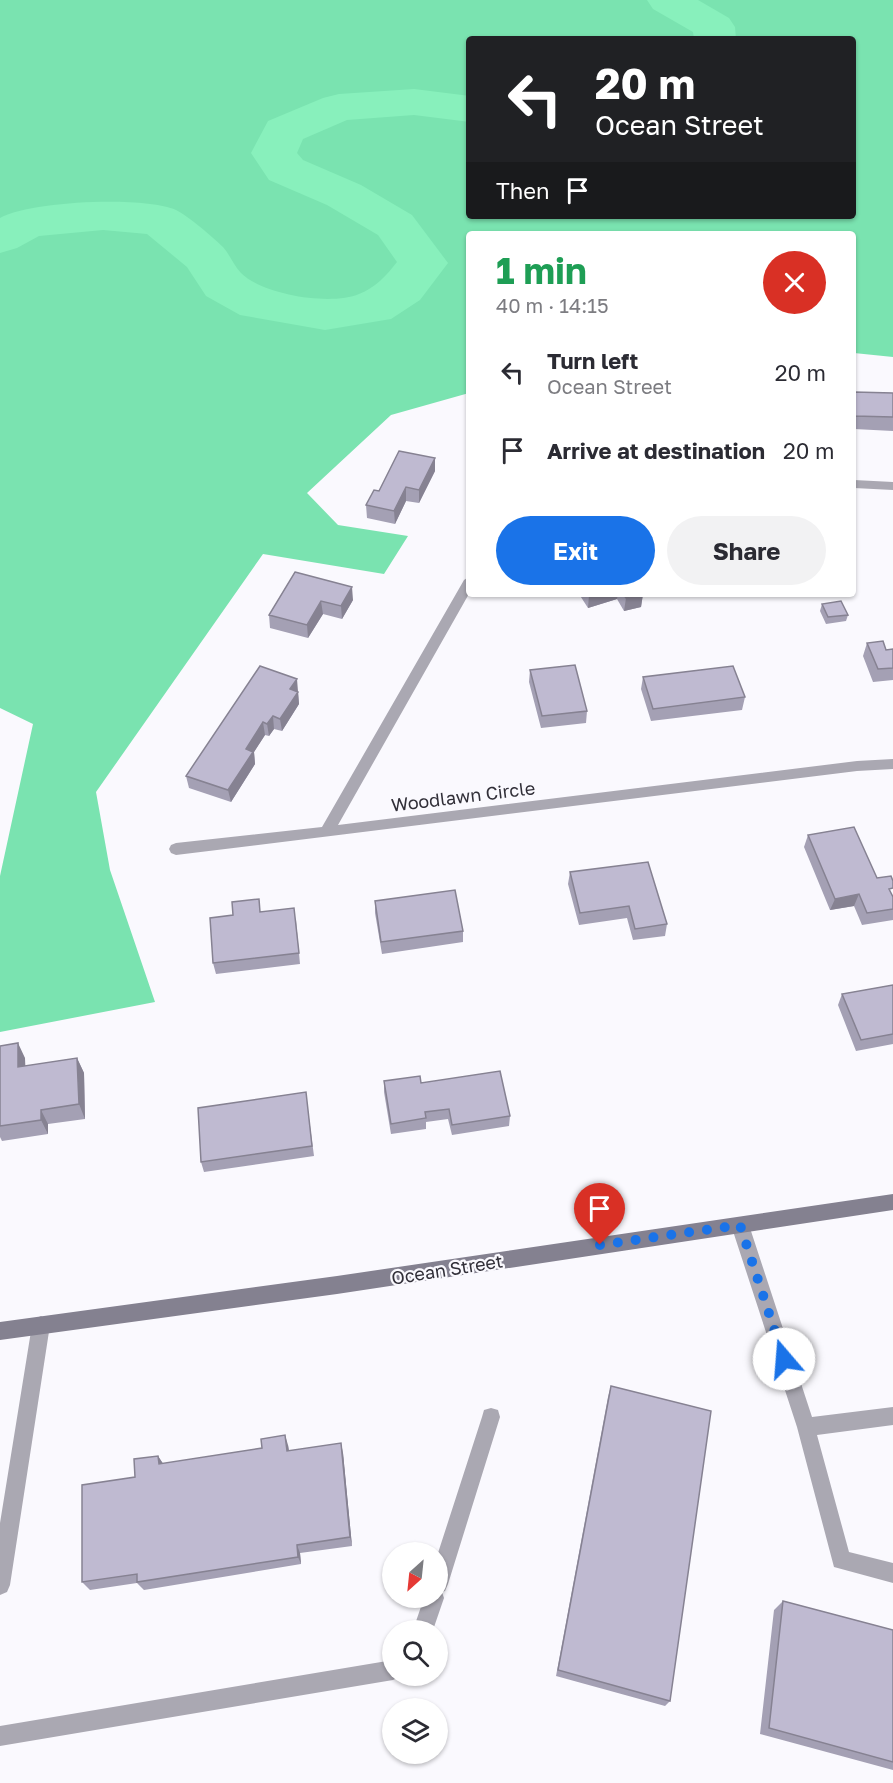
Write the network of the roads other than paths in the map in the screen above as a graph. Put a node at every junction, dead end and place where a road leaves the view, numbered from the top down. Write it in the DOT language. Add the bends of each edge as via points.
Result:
graph roads {
  1 [pos="856,484"];
  2 [pos="893,486"];
  3 [pos="466,587"];
  4 [pos="893,764"];
  5 [pos="326,832"];
  6 [pos="176,849"];
  7 [pos="893,1202"];
  8 [pos="740,1225"];
  9 [pos="41,1325"];
  10 [pos="0,1331"];
  11 [pos="893,1416"];
  12 [pos="491,1417"];
  13 [pos="806,1427"];
  14 [pos="448,1552"];
  15 [pos="893,1574"];
  16 [pos="0,1585"];
  17 [pos="382,1672"];
  18 [pos="0,1737"];
  1 -- 2 [label="street"];
  3 -- 5 [label="street"];
  4 -- 5 [label="street, Woodlawn Circle"];
  5 -- 6 [label="street, Woodlawn Circle"];
  7 -- 8 [label="main road, Ocean Street"];
  8 -- 9 [label="main road, Ocean Street"];
  8 -- 13 [label="street"];
  9 -- 10 [label="main road, Ocean Street"];
  9 -- 16 [label="street"];
  11 -- 13 [label="street"];
  12 -- 14 [label="street"];
  13 -- 15 [label="street" via="841,1560"];
  17 -- 18 [label="street"];
}
